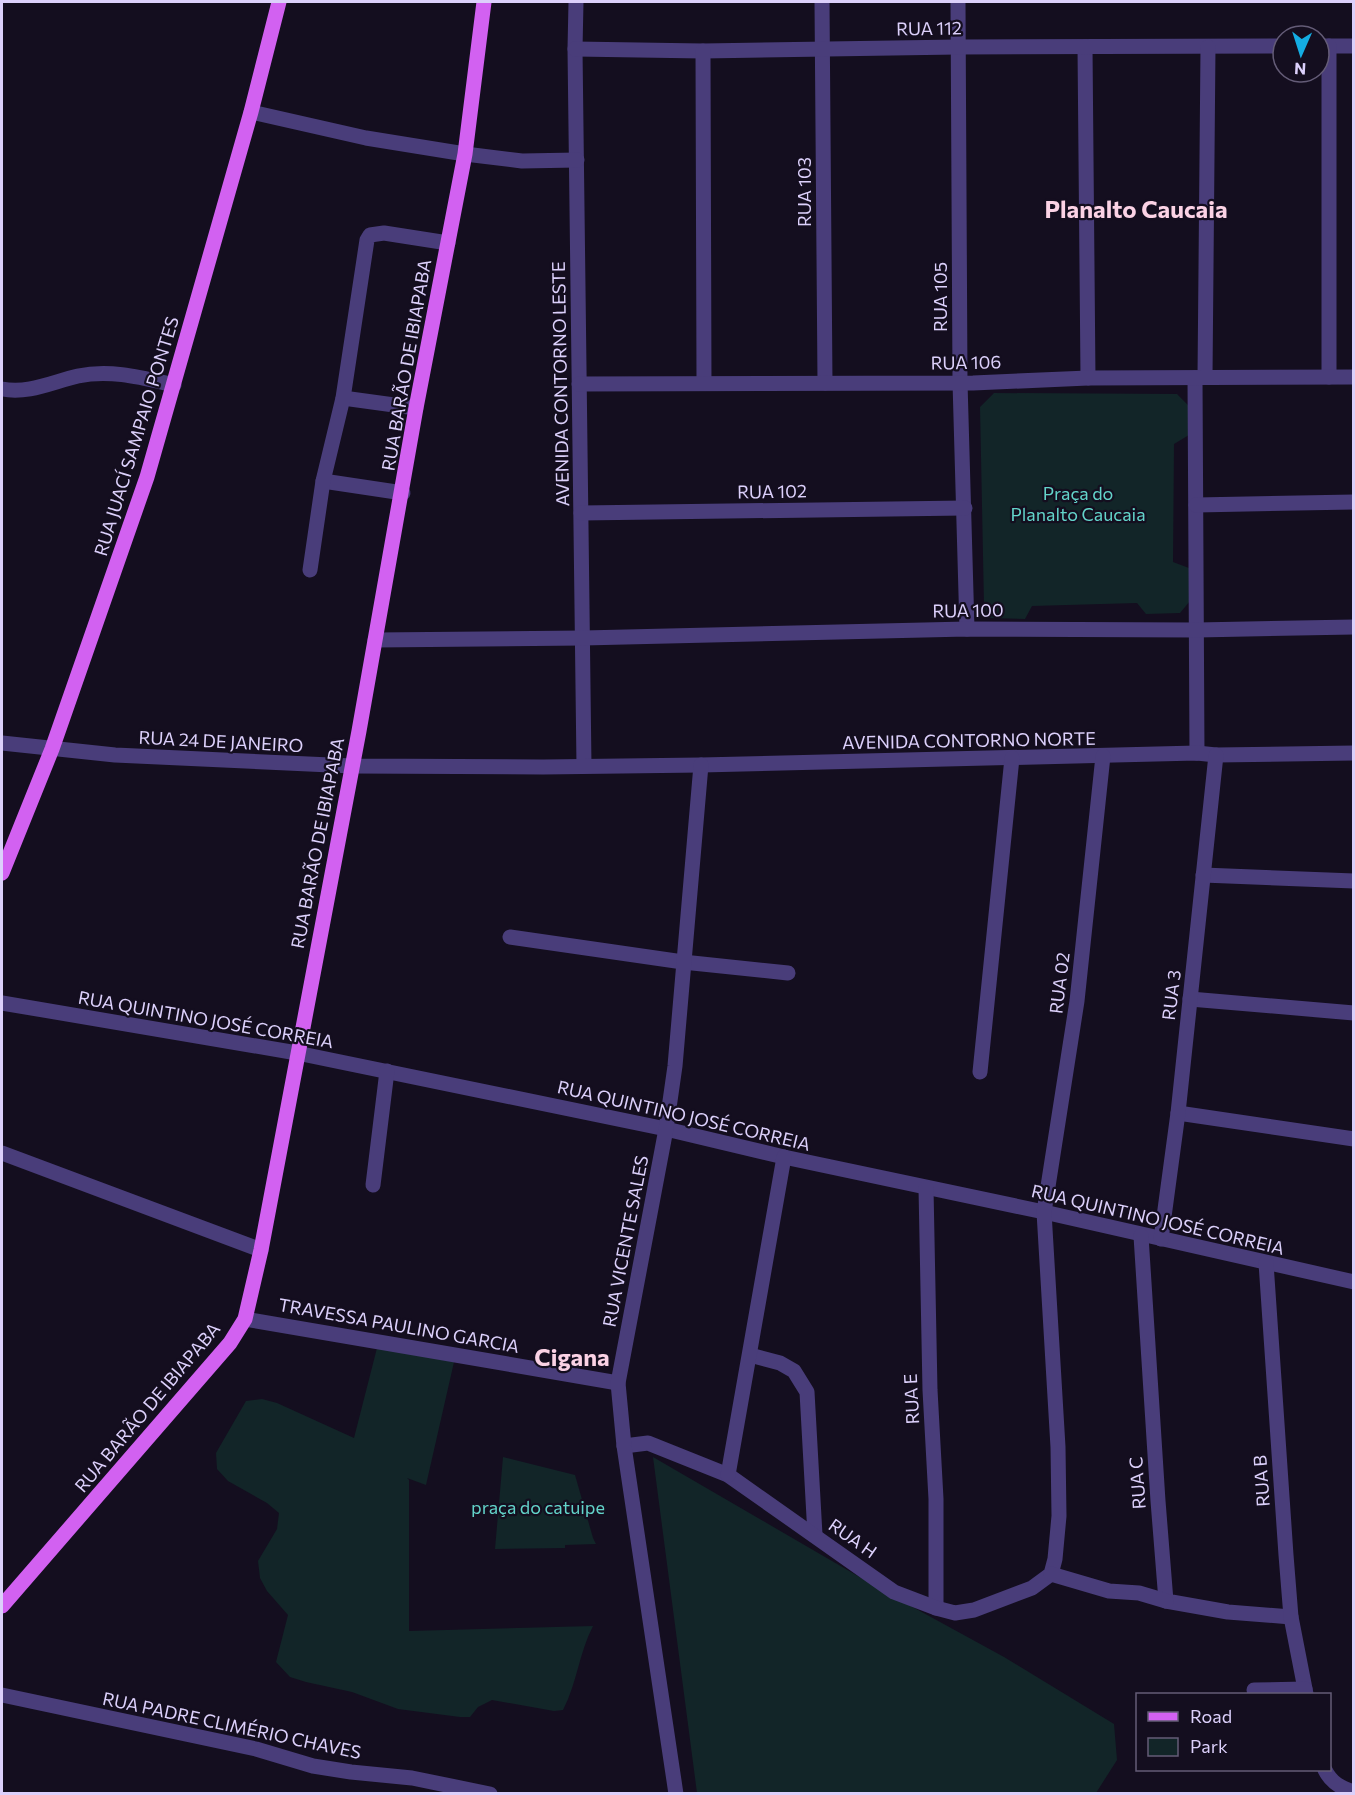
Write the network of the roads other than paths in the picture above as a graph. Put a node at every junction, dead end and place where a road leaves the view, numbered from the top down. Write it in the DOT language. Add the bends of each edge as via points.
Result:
graph roads {
  1 [pos="279,2"];
  2 [pos="484,2"];
  3 [pos="576,2"];
  4 [pos="822,2"];
  5 [pos="958,2"];
  6 [pos="1271,46"];
  7 [pos="1331,46"];
  8 [pos="1353,46"];
  9 [pos="958,47"];
  10 [pos="1085,47"];
  11 [pos="1208,47"];
  12 [pos="575,49"];
  13 [pos="823,50"];
  14 [pos="703,51"];
  15 [pos="1325,84"];
  16 [pos="251,112"];
  17 [pos="465,154"];
  18 [pos="577,160"];
  19 [pos="448,243"];
  20 [pos="1200,377"];
  21 [pos="1329,377"];
  22 [pos="1353,377"];
  23 [pos="1088,378"];
  24 [pos="960,382"];
  25 [pos="704,383"];
  26 [pos="825,383"];
  27 [pos="579,384"];
  28 [pos="174,385"];
  29 [pos="2,389"];
  30 [pos="343,398"];
  31 [pos="416,408"];
  32 [pos="323,481"];
  33 [pos="403,493"];
  34 [pos="1353,502"];
  35 [pos="1196,505"];
  36 [pos="965,508"];
  37 [pos="581,513"];
  38 [pos="310,570"];
  39 [pos="1353,627"];
  40 [pos="967,629"];
  41 [pos="1197,630"];
  42 [pos="583,638"];
  43 [pos="375,640"];
  44 [pos="2,743"];
  45 [pos="52,748"];
  46 [pos="1197,753"];
  47 [pos="1353,753"];
  48 [pos="1216,755"];
  49 [pos="1103,756"];
  50 [pos="1012,758"];
  51 [pos="702,765"];
  52 [pos="352,766"];
  53 [pos="584,766"];
  54 [pos="2,873"];
  55 [pos="1203,875"];
  56 [pos="1353,881"];
  57 [pos="510,937"];
  58 [pos="683,962"];
  59 [pos="788,973"];
  60 [pos="1190,999"];
  61 [pos="2,1003"];
  62 [pos="1353,1013"];
  63 [pos="297,1053"];
  64 [pos="387,1071"];
  65 [pos="980,1072"];
  66 [pos="1178,1113"];
  67 [pos="666,1129"];
  68 [pos="1353,1139"];
  69 [pos="2,1153"];
  70 [pos="784,1157"];
  71 [pos="373,1185"];
  72 [pos="926,1188"];
  73 [pos="1044,1212"];
  74 [pos="1142,1236"];
  75 [pos="1161,1239"];
  76 [pos="261,1250"];
  77 [pos="1266,1263"];
  78 [pos="1353,1282"];
  79 [pos="245,1319"];
  80 [pos="750,1355"];
  81 [pos="618,1383"];
  82 [pos="624,1446"];
  83 [pos="728,1475"];
  84 [pos="815,1535"];
  85 [pos="1053,1566"];
  86 [pos="1166,1601"];
  87 [pos="2,1606"];
  88 [pos="936,1608"];
  89 [pos="1291,1617"];
  90 [pos="1254,1690"];
  91 [pos="1306,1692"];
  92 [pos="2,1695"];
  93 [pos="1326,1771"];
  94 [pos="412,1786"];
  95 [pos="1353,1792"];
  96 [pos="490,1794"];
  97 [pos="676,1794"];
  1 -- 16 [label="main road, RUA JUACÍ SAMPAIO PONTES"];
  2 -- 17 [label="main road, RUA BARÃO DE IBIAPABA"];
  3 -- 12 [label="street, AVENIDA CONTORNO LESTE"];
  4 -- 13 [label="street, RUA 103"];
  5 -- 9 [label="street, RUA 105"];
  6 -- 11 [label="street, RUA 112"];
  7 -- 8 [label="street"];
  9 -- 10 [label="street, RUA 112"];
  9 -- 13 [label="street, RUA 112"];
  9 -- 24 [label="street, RUA 105"];
  10 -- 11 [label="street, RUA 112"];
  10 -- 23 [label="street"];
  11 -- 20 [label="street"];
  12 -- 14 [label="street, RUA 112"];
  12 -- 18 [label="street, AVENIDA CONTORNO LESTE"];
  13 -- 14 [label="street, RUA 112"];
  13 -- 26 [label="street, RUA 103"];
  14 -- 25 [label="street"];
  15 -- 21 [label="street"];
  16 -- 17 [label="street" via="366,138"];
  16 -- 28 [label="main road, RUA JUACÍ SAMPAIO PONTES"];
  17 -- 18 [label="street" via="522,161"];
  17 -- 19 [label="main road, RUA BARÃO DE IBIAPABA"];
  18 -- 27 [label="street, AVENIDA CONTORNO LESTE"];
  19 -- 30 [label="street" via="384,233 370,235"];
  19 -- 31 [label="main road, RUA BARÃO DE IBIAPABA"];
  20 -- 21 [label="street, RUA 106"];
  20 -- 23 [label="street, RUA 106"];
  20 -- 35 [label="street"];
  21 -- 22 [label="street, RUA 106"];
  23 -- 24 [label="street, RUA 106"];
  24 -- 26 [label="street, RUA 106"];
  24 -- 36 [label="street, RUA 105"];
  25 -- 26 [label="street, RUA 106"];
  25 -- 27 [label="street, RUA 106"];
  27 -- 37 [label="street, AVENIDA CONTORNO LESTE"];
  28 -- 29 [label="street" via="109,374 77,376 27,390"];
  28 -- 45 [label="main road, RUA JUACÍ SAMPAIO PONTES" via="147,477"];
  30 -- 31 [label="street"];
  30 -- 32 [label="street"];
  31 -- 33 [label="main road, RUA BARÃO DE IBIAPABA"];
  32 -- 33 [label="street"];
  32 -- 38 [label="street"];
  33 -- 43 [label="main road, RUA BARÃO DE IBIAPABA"];
  34 -- 35 [label="street"];
  35 -- 41 [label="street"];
  36 -- 37 [label="street, RUA 102"];
  36 -- 40 [label="street, RUA 105"];
  37 -- 42 [label="street, AVENIDA CONTORNO LESTE"];
  39 -- 41 [label="street, RUA 100"];
  40 -- 41 [label="street, RUA 100"];
  40 -- 42 [label="street, RUA 100"];
  41 -- 46 [label="street"];
  42 -- 43 [label="street, RUA 100"];
  42 -- 53 [label="street, AVENIDA CONTORNO LESTE"];
  43 -- 52 [label="main road, RUA BARÃO DE IBIAPABA"];
  44 -- 45 [label="street, RUA 24 DE JANEIRO"];
  45 -- 52 [label="street, RUA 24 DE JANEIRO" via="115,755"];
  45 -- 54 [label="main road, RUA JUACÍ SAMPAIO PONTES"];
  46 -- 48 [label="street, AVENIDA CONTORNO NORTE"];
  46 -- 49 [label="street, AVENIDA CONTORNO NORTE"];
  47 -- 48 [label="street, AVENIDA CONTORNO NORTE"];
  48 -- 55 [label="street, RUA 3"];
  49 -- 50 [label="street, AVENIDA CONTORNO NORTE"];
  49 -- 73 [label="street, RUA 02" via="1077,1001"];
  50 -- 51 [label="street, AVENIDA CONTORNO NORTE"];
  50 -- 65 [label="street"];
  51 -- 53 [label="street, AVENIDA CONTORNO NORTE"];
  51 -- 58 [label="street, RUA VICENTE SALES"];
  52 -- 53 [label="street, RUA 24 DE JANEIRO"];
  52 -- 63 [label="main road, RUA BARÃO DE IBIAPABA"];
  55 -- 56 [label="street"];
  55 -- 60 [label="street, RUA 3"];
  57 -- 58 [label="street"];
  58 -- 59 [label="street"];
  58 -- 67 [label="street, RUA VICENTE SALES"];
  60 -- 62 [label="street"];
  60 -- 66 [label="street, RUA 3"];
  61 -- 63 [label="street, RUA QUINTINO JOSÉ CORREIA"];
  63 -- 64 [label="street, RUA QUINTINO JOSÉ CORREIA"];
  63 -- 76 [label="main road, RUA BARÃO DE IBIAPABA"];
  64 -- 67 [label="street, RUA QUINTINO JOSÉ CORREIA"];
  64 -- 71 [label="street"];
  66 -- 68 [label="street"];
  66 -- 75 [label="street, RUA 3"];
  67 -- 70 [label="street, RUA QUINTINO JOSÉ CORREIA"];
  67 -- 81 [label="street, RUA VICENTE SALES"];
  69 -- 76 [label="street"];
  70 -- 72 [label="street, RUA QUINTINO JOSÉ CORREIA"];
  70 -- 80 [label="street"];
  72 -- 73 [label="street, RUA QUINTINO JOSÉ CORREIA"];
  72 -- 88 [label="street, RUA E"];
  73 -- 74 [label="street, RUA QUINTINO JOSÉ CORREIA"];
  73 -- 85 [label="street, RUA 02" via="1058,1447 1059,1516"];
  74 -- 75 [label="street, RUA QUINTINO JOSÉ CORREIA"];
  74 -- 86 [label="street, RUA C"];
  75 -- 77 [label="street, RUA QUINTINO JOSÉ CORREIA"];
  76 -- 79 [label="main road, RUA BARÃO DE IBIAPABA"];
  77 -- 78 [label="street, RUA QUINTINO JOSÉ CORREIA"];
  77 -- 89 [label="street, RUA B"];
  79 -- 81 [label="street, TRAVESSA PAULINO GARCIA"];
  79 -- 87 [label="main road, RUA BARÃO DE IBIAPABA" via="230,1343"];
  80 -- 83 [label="street"];
  80 -- 84 [label="street" via="794,1371 807,1392"];
  81 -- 82 [label="street, RUA VICENTE SALES"];
  82 -- 83 [label="street, RUA H" via="648,1443"];
  82 -- 97 [label="street, RUA VICENTE SALES"];
  83 -- 84 [label="street, RUA H"];
  84 -- 88 [label="street, RUA H" via="894,1592"];
  85 -- 86 [label="street" via="1109,1591 1139,1593"];
  85 -- 88 [label="street, RUA H" via="1032,1588 974,1610 955,1613"];
  86 -- 89 [label="street" via="1228,1612"];
  89 -- 91 [label="street, RUA B"];
  90 -- 91 [label="street"];
  92 -- 94 [label="street, RUA PADRE CLIMÉRIO CHAVES"];
  93 -- 95 [label="street" via="1330,1779"];
  94 -- 96 [label="street, RUA PADRE CLIMÉRIO CHAVES"];
}
